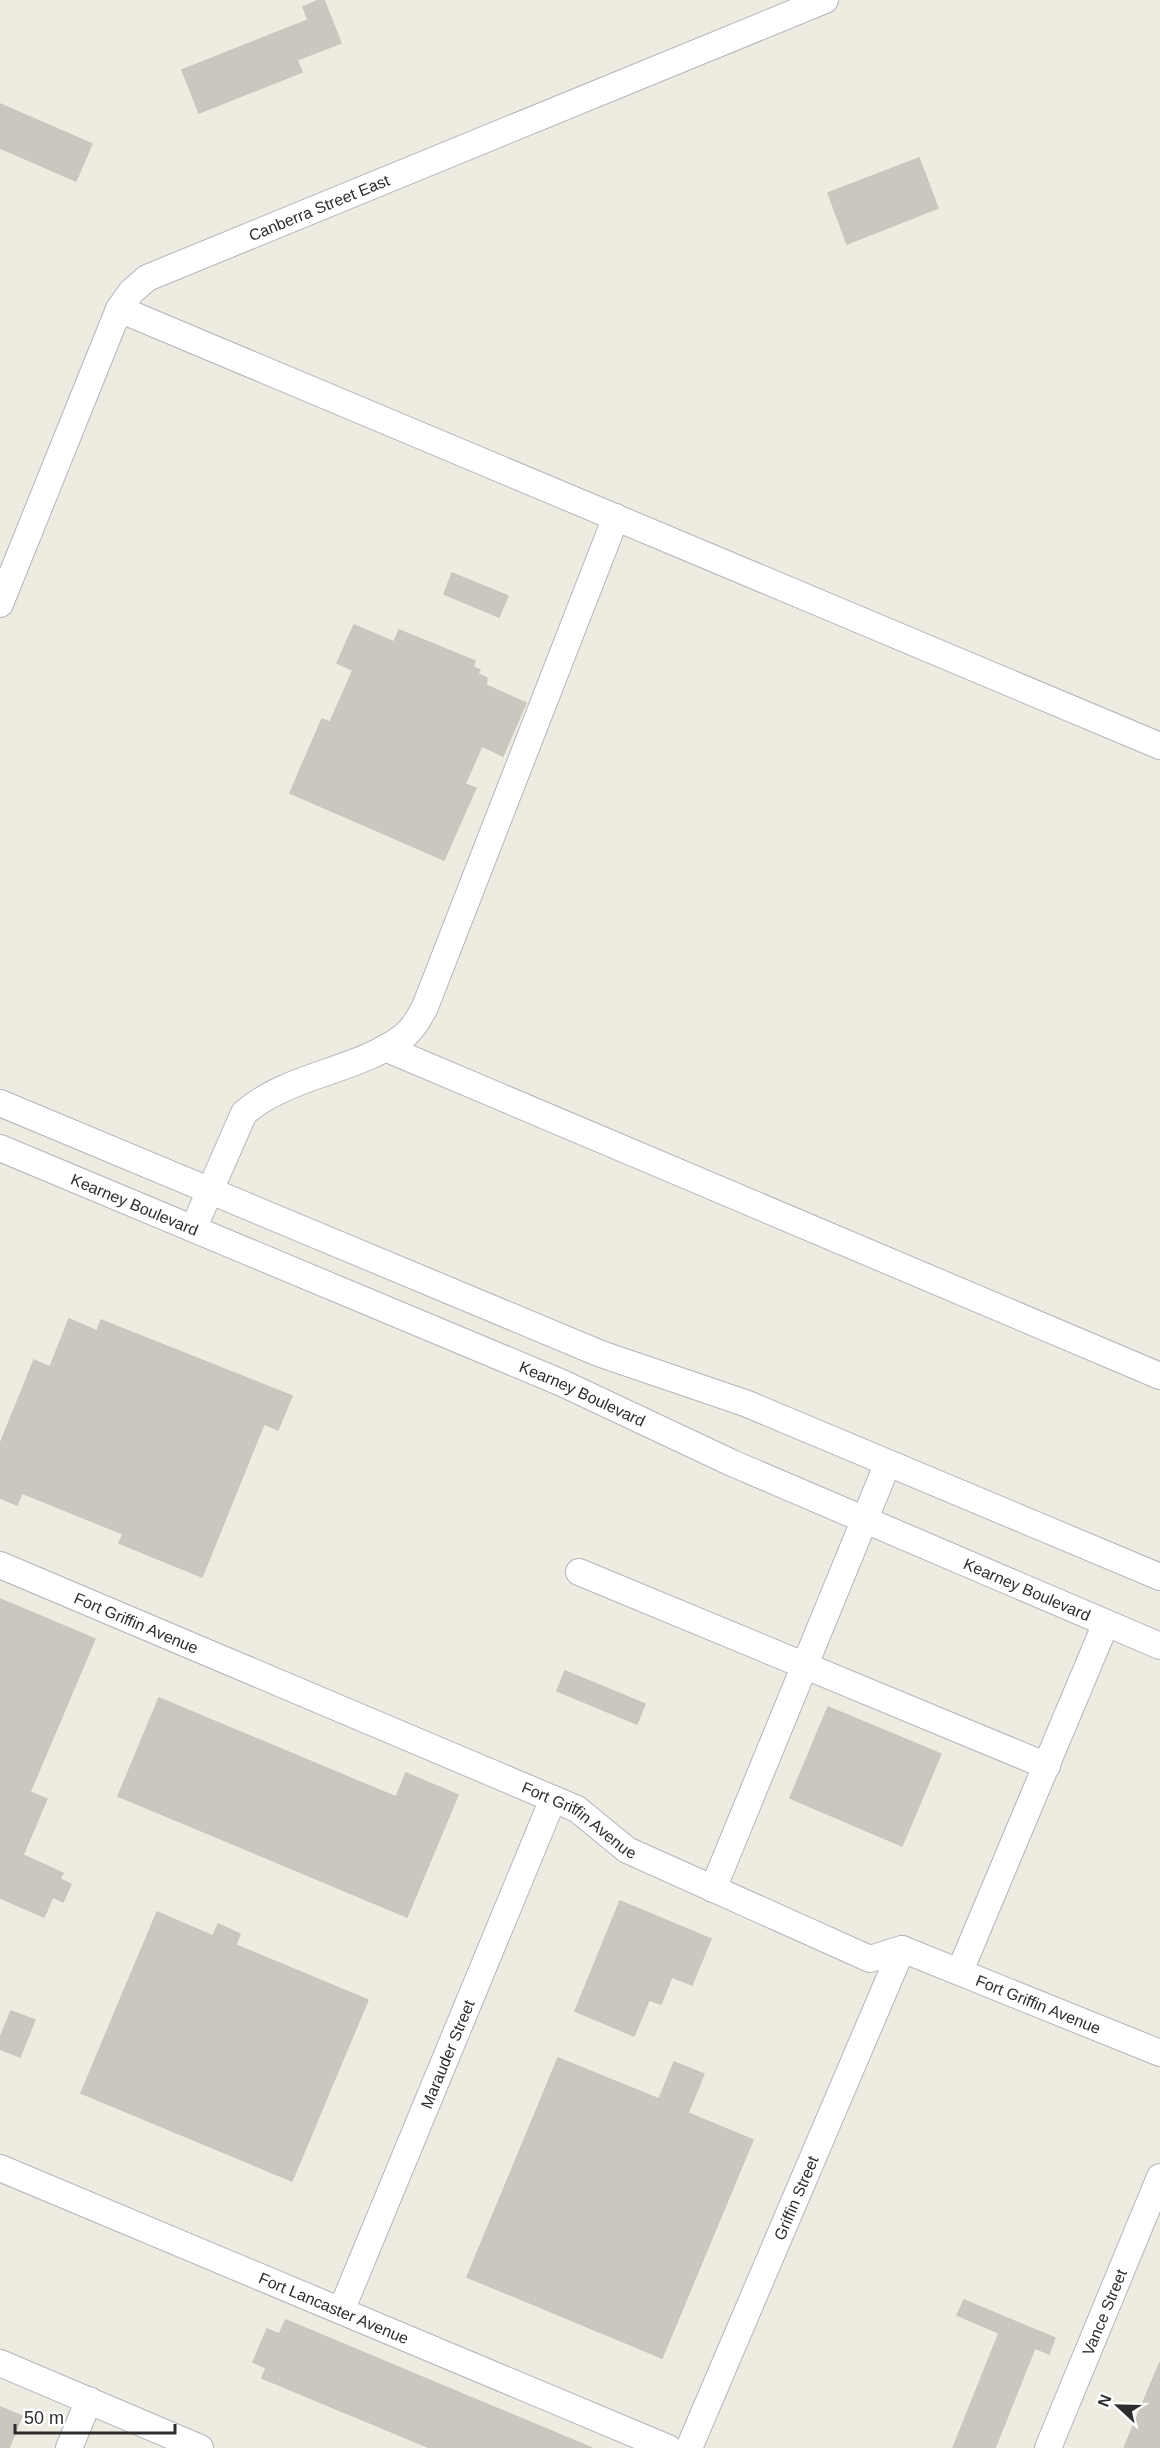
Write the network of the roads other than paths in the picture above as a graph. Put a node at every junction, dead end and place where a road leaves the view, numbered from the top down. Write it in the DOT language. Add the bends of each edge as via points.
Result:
graph roads {
  1 [pos="825,0"];
  2 [pos="119,309"];
  3 [pos="616,517"];
  4 [pos="0,604"];
  5 [pos="1160,746"];
  6 [pos="384,1048"];
  7 [pos="0,1103"];
  8 [pos="0,1148"];
  9 [pos="210,1189"];
  10 [pos="194,1227"];
  11 [pos="1160,1376"];
  12 [pos="887,1465"];
  13 [pos="864,1520"];
  14 [pos="0,1565"];
  15 [pos="579,1572"];
  16 [pos="1160,1577"];
  17 [pos="1106,1623"];
  18 [pos="1160,1646"];
  19 [pos="805,1665"];
  20 [pos="1047,1766"];
  21 [pos="553,1799"];
  22 [pos="713,1889"];
  23 [pos="902,1949"];
  24 [pos="960,1971"];
  25 [pos="1160,2053"];
  26 [pos="0,2168"];
  27 [pos="1160,2177"];
  28 [pos="341,2311"];
  29 [pos="0,2363"];
  30 [pos="89,2400"];
  31 [pos="69,2448"];
  32 [pos="200,2448"];
  33 [pos="668,2448"];
  34 [pos="689,2448"];
  35 [pos="1048,2448"];
  1 -- 2 [label="street, Canberra Street East" via="155,274 131,291"];
  2 -- 3 [label="street"];
  2 -- 4 [label="street, Canberra Street East"];
  3 -- 5 [label="street"];
  3 -- 6 [label="street" via="425,1007 404,1036"];
  6 -- 9 [label="street" via="257,1102 244,1113"];
  6 -- 11 [label="street"];
  7 -- 9 [label="street"];
  8 -- 10 [label="street, Kearney Boulevard"];
  9 -- 10 [label="street"];
  9 -- 12 [label="street" via="601,1354 745,1403"];
  10 -- 13 [label="street, Kearney Boulevard" via="562,1383"];
  12 -- 13 [label="street"];
  12 -- 16 [label="street"];
  13 -- 17 [label="street, Kearney Boulevard"];
  13 -- 19 [label="street"];
  14 -- 21 [label="street, Fort Griffin Avenue"];
  15 -- 19 [label="street"];
  17 -- 18 [label="street, Kearney Boulevard"];
  17 -- 20 [label="street"];
  19 -- 20 [label="street"];
  19 -- 22 [label="street"];
  20 -- 24 [label="street"];
  21 -- 22 [label="street, Fort Griffin Avenue" via="577,1809 627,1850"];
  21 -- 28 [label="street, Marauder Street"];
  22 -- 23 [label="street, Fort Griffin Avenue" via="870,1959"];
  23 -- 24 [label="street, Fort Griffin Avenue"];
  23 -- 34 [label="street, Griffin Street"];
  24 -- 25 [label="street, Fort Griffin Avenue"];
  26 -- 28 [label="street, Fort Lancaster Avenue"];
  27 -- 35 [label="street, Vance Street"];
  28 -- 33 [label="street, Fort Lancaster Avenue"];
  29 -- 30 [label="street"];
  30 -- 31 [label="street"];
  30 -- 32 [label="street"];
}
